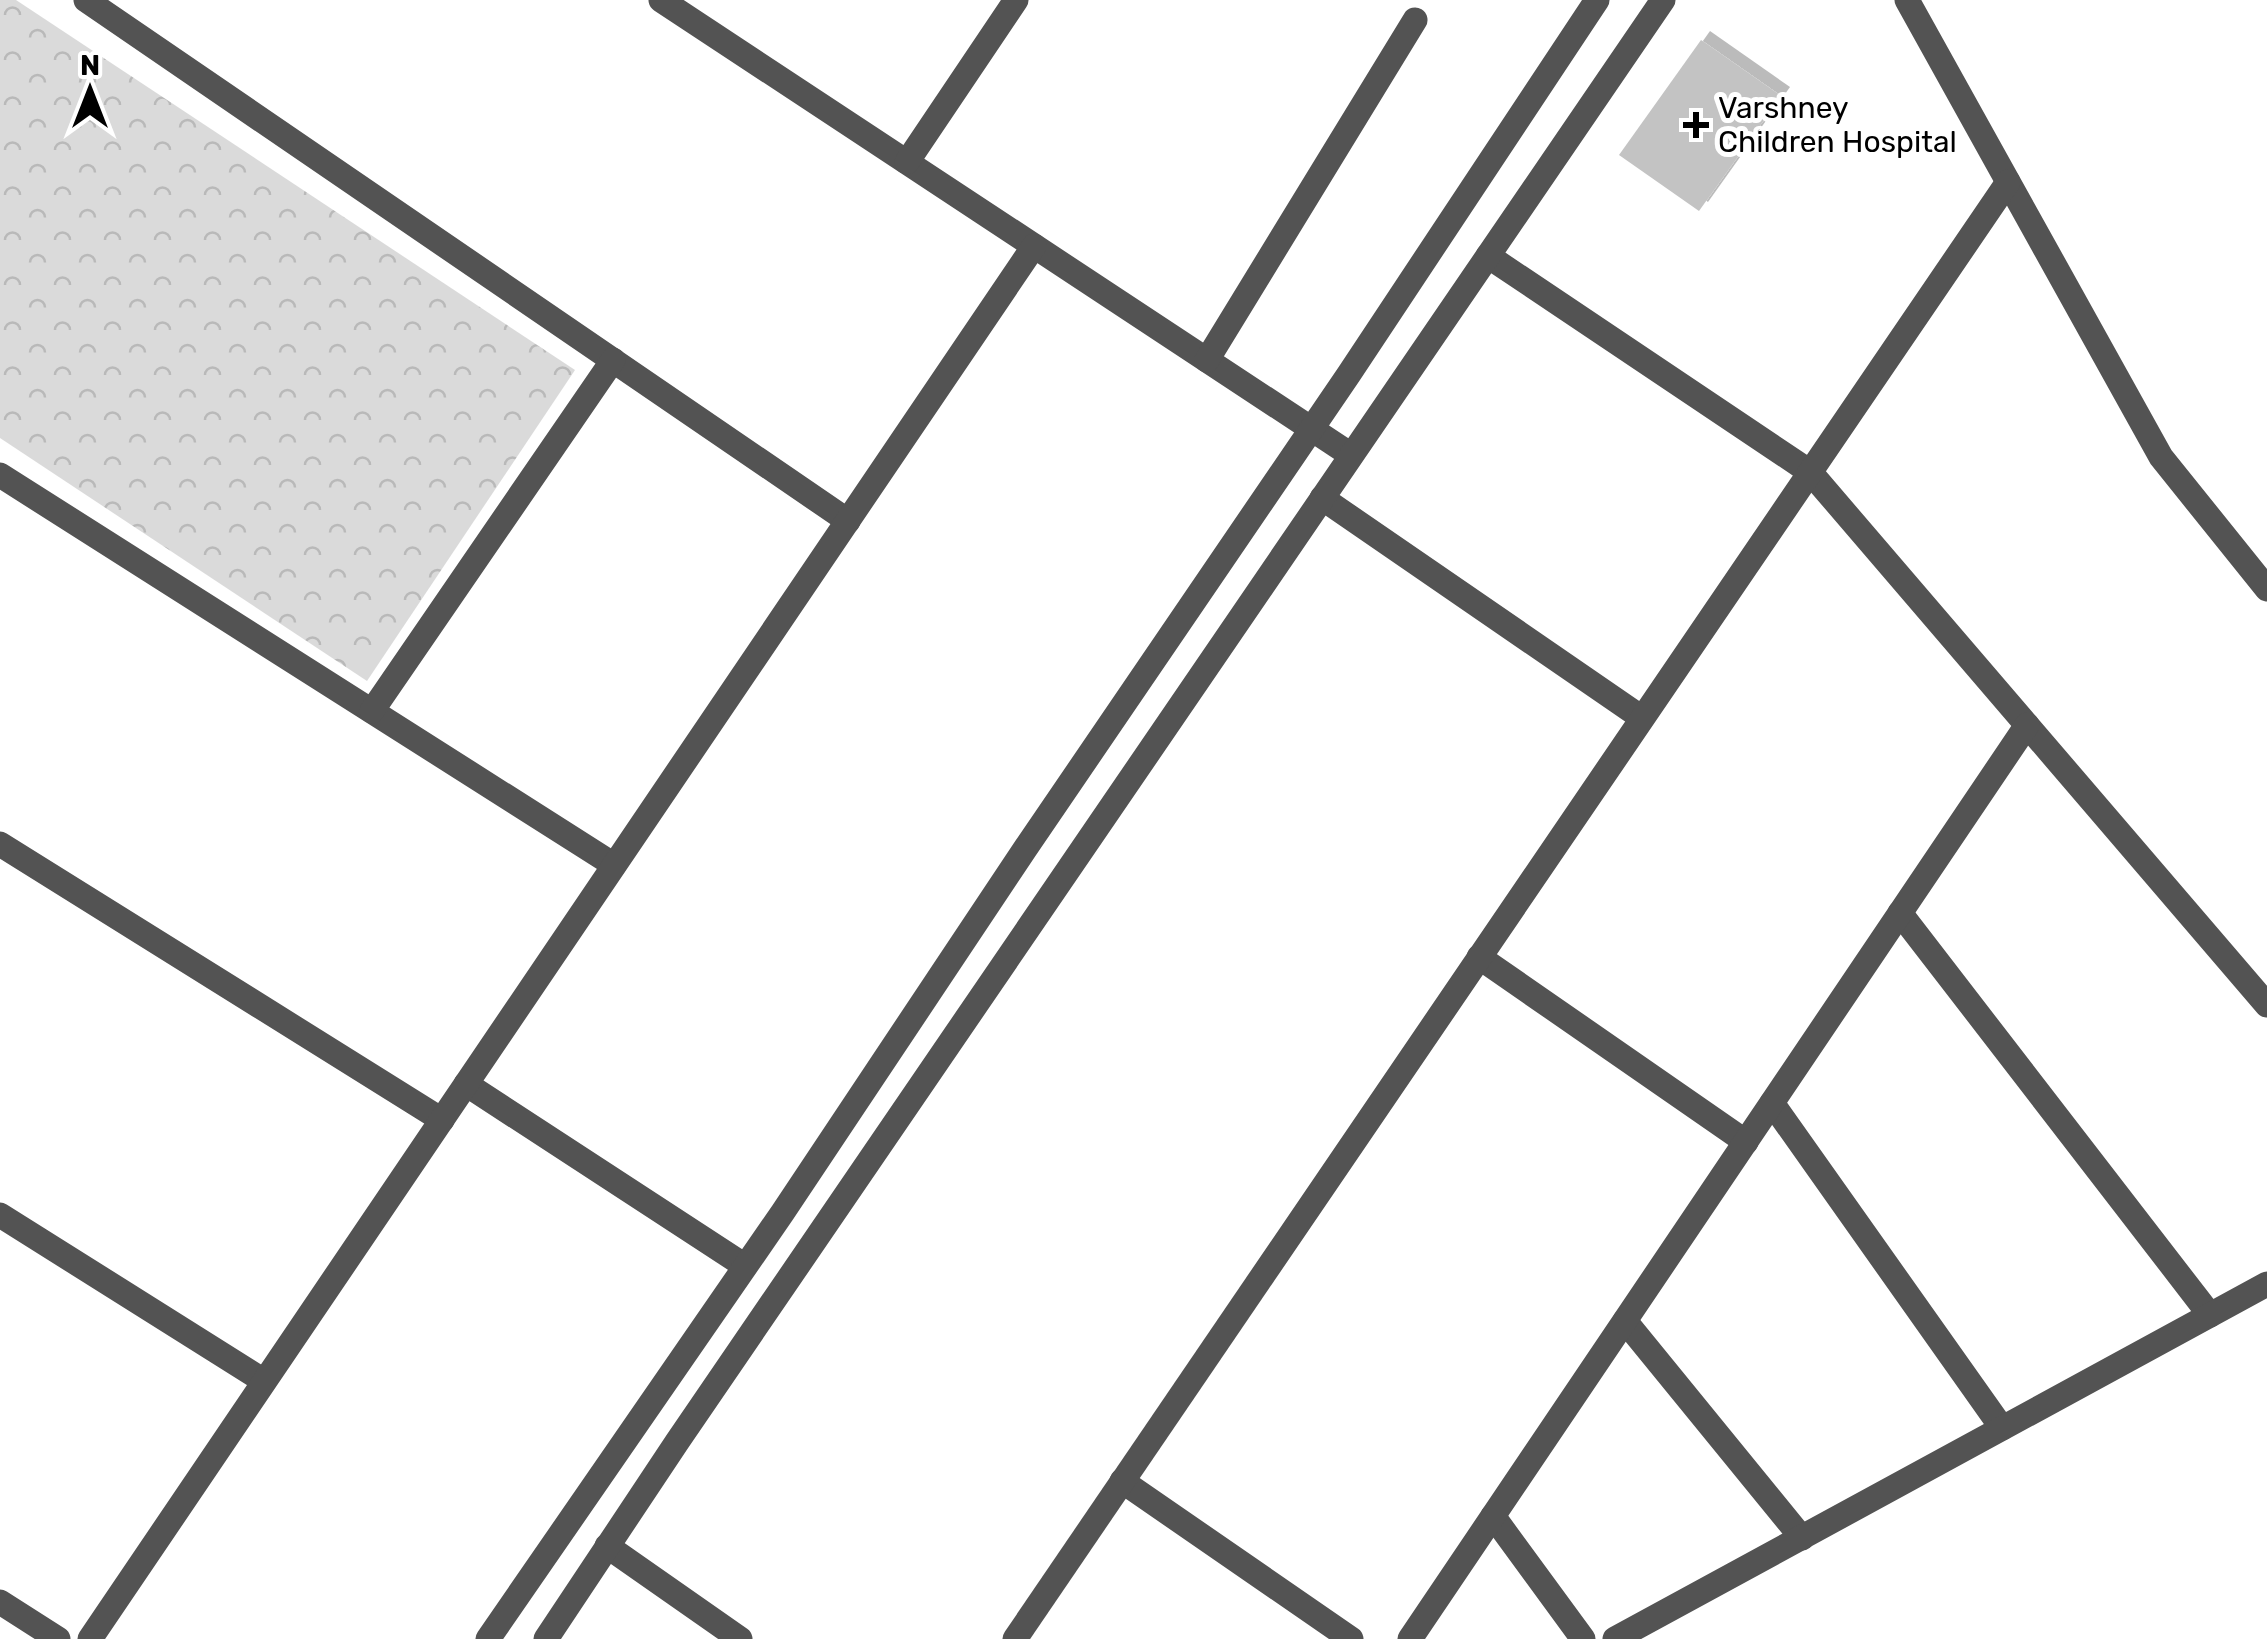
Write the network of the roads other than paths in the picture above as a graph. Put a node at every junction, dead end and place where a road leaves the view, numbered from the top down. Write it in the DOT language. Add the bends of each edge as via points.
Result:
graph roads {
  1 [pos="86,0"];
  2 [pos="662,0"];
  3 [pos="1016,0"];
  4 [pos="1597,0"];
  5 [pos="1663,0"];
  6 [pos="1906,0"];
  7 [pos="1415,20"];
  8 [pos="906,162"];
  9 [pos="2008,182"];
  10 [pos="1034,246"];
  11 [pos="1488,256"];
  12 [pos="613,360"];
  13 [pos="1206,360"];
  14 [pos="1312,429"];
  15 [pos="1351,455"];
  16 [pos="1810,472"];
  17 [pos="0,474"];
  18 [pos="1322,498"];
  19 [pos="848,521"];
  20 [pos="2267,589"];
  21 [pos="372,711"];
  22 [pos="1642,718"];
  23 [pos="2027,725"];
  24 [pos="0,844"];
  25 [pos="614,865"];
  26 [pos="1900,913"];
  27 [pos="1480,957"];
  28 [pos="2267,1005"];
  29 [pos="466,1084"];
  30 [pos="1772,1103"];
  31 [pos="442,1120"];
  32 [pos="1746,1142"];
  33 [pos="0,1215"];
  34 [pos="745,1266"];
  35 [pos="2267,1284"];
  36 [pos="2210,1315"];
  37 [pos="1624,1320"];
  38 [pos="264,1381"];
  39 [pos="2002,1428"];
  40 [pos="1122,1482"];
  41 [pos="1493,1516"];
  42 [pos="1802,1538"];
  43 [pos="607,1546"];
  44 [pos="0,1602"];
  45 [pos="58,1639"];
  46 [pos="90,1639"];
  47 [pos="488,1639"];
  48 [pos="546,1639"];
  49 [pos="740,1639"];
  50 [pos="1015,1639"];
  51 [pos="1351,1639"];
  52 [pos="1410,1639"];
  53 [pos="1583,1639"];
  54 [pos="1615,1639"];
  1 -- 12 [label="street"];
  2 -- 8 [label="street"];
  3 -- 8 [label="street"];
  4 -- 14 [label="street"];
  5 -- 11 [label="street"];
  6 -- 9 [label="street"];
  7 -- 13 [label="street"];
  8 -- 10 [label="street"];
  9 -- 16 [label="street"];
  9 -- 20 [label="street" via="2161,457"];
  10 -- 13 [label="street"];
  10 -- 19 [label="street"];
  11 -- 15 [label="street"];
  11 -- 16 [label="street"];
  12 -- 19 [label="street"];
  12 -- 21 [label="street"];
  13 -- 14 [label="street"];
  14 -- 15 [label="street"];
  14 -- 34 [label="street"];
  15 -- 18 [label="street"];
  16 -- 22 [label="street"];
  16 -- 23 [label="street"];
  17 -- 21 [label="street"];
  18 -- 22 [label="street"];
  18 -- 43 [label="street"];
  19 -- 25 [label="street"];
  21 -- 25 [label="street"];
  22 -- 27 [label="street"];
  23 -- 26 [label="street"];
  23 -- 28 [label="street"];
  24 -- 31 [label="street"];
  25 -- 29 [label="street"];
  26 -- 30 [label="street"];
  26 -- 36 [label="street"];
  27 -- 32 [label="street"];
  27 -- 40 [label="street"];
  29 -- 31 [label="street"];
  29 -- 34 [label="street"];
  30 -- 32 [label="street"];
  30 -- 39 [label="street"];
  31 -- 38 [label="street"];
  32 -- 37 [label="street"];
  33 -- 38 [label="street"];
  34 -- 47 [label="street"];
  35 -- 36 [label="street"];
  36 -- 39 [label="street"];
  37 -- 41 [label="street"];
  37 -- 42 [label="street"];
  38 -- 46 [label="street"];
  39 -- 42 [label="street"];
  40 -- 50 [label="street"];
  40 -- 51 [label="street"];
  41 -- 52 [label="street"];
  41 -- 53 [label="street"];
  42 -- 54 [label="street"];
  43 -- 48 [label="street"];
  43 -- 49 [label="street"];
  44 -- 45 [label="street"];
}
